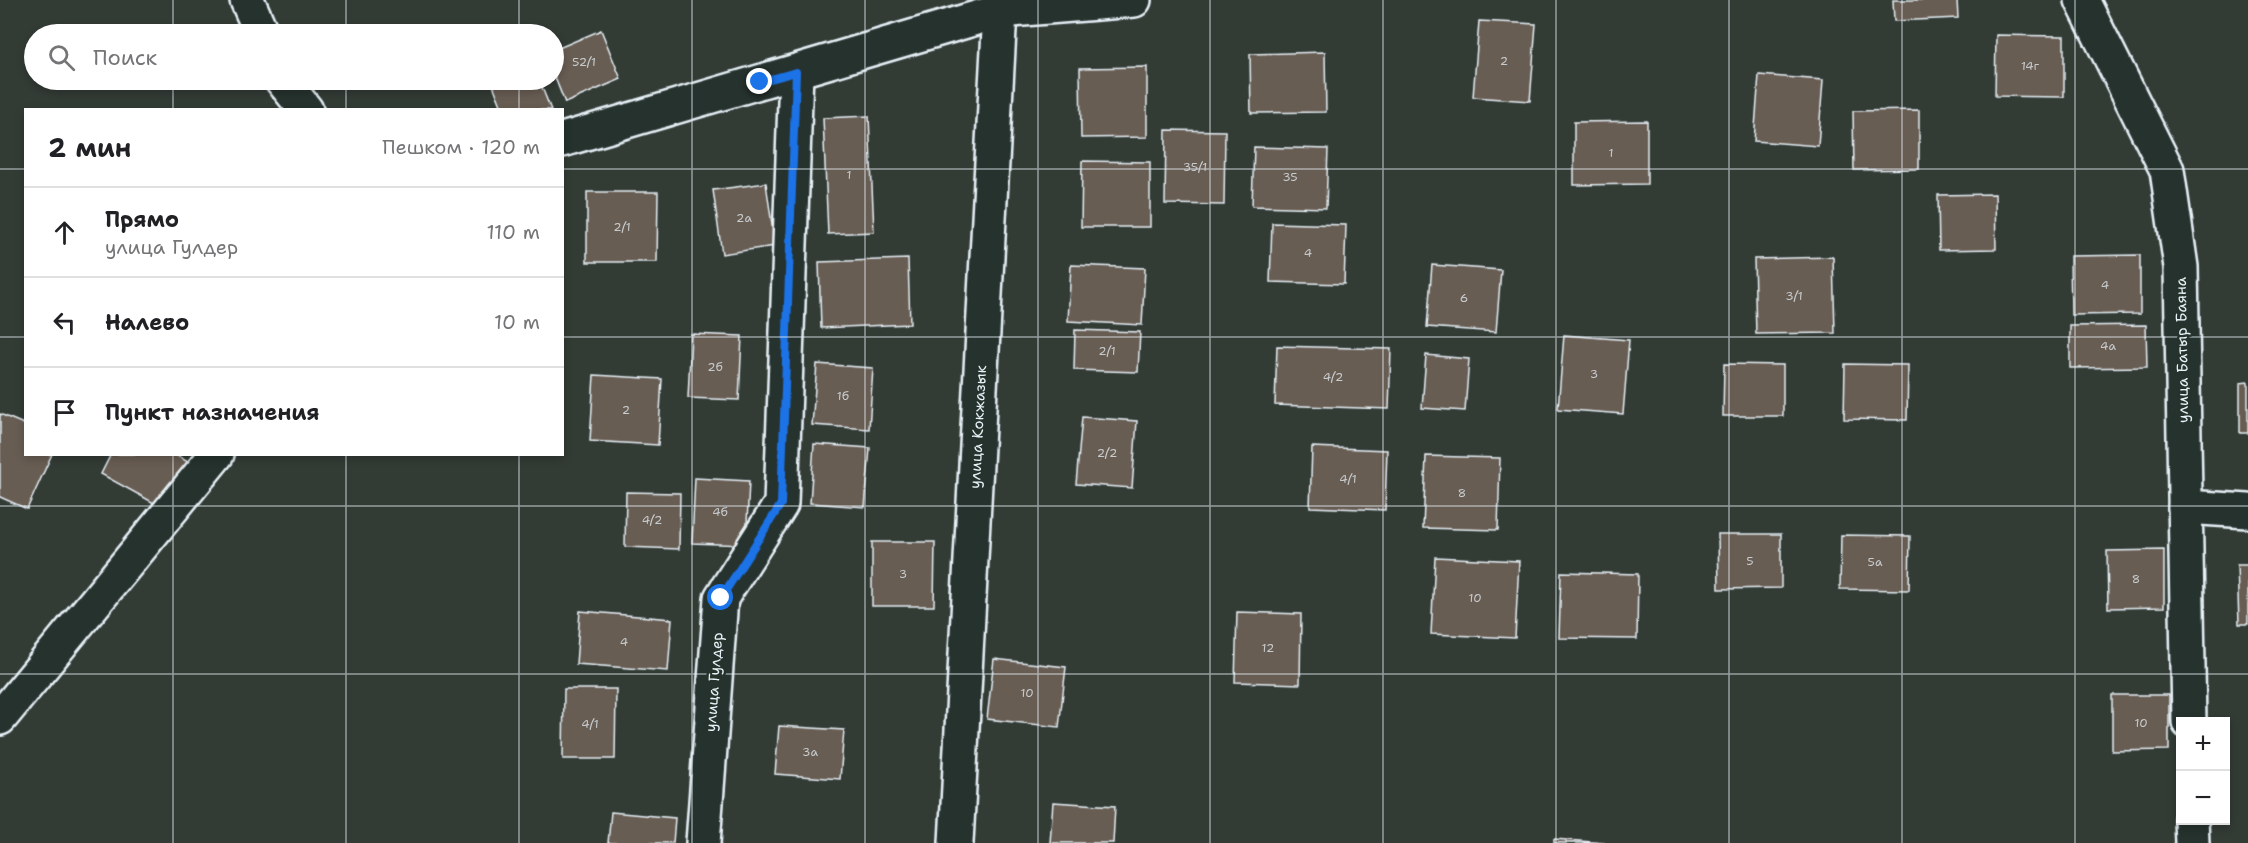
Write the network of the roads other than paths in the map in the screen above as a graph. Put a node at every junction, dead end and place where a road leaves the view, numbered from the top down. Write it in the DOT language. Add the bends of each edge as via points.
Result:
graph roads {
  1 [pos="247,0"];
  2 [pos="1134,0"];
  3 [pos="2082,0"];
  4 [pos="1000,11"];
  5 [pos="258,24"];
  6 [pos="796,72"];
  7 [pos="290,90"];
  8 [pos="304,108"];
  9 [pos="564,139"];
  10 [pos="215,456"];
  11 [pos="2185,507"];
  12 [pos="2248,511"];
  13 [pos="2189,717"];
  14 [pos="0,718"];
  15 [pos="2191,825"];
  16 [pos="703,843"];
  17 [pos="956,843"];
  18 [pos="2192,843"];
  1 -- 5 [label="street"];
  2 -- 4 [label="street"];
  3 -- 11 [label="street, улица Батыр Баяна" via="2167,170 2181,267"];
  4 -- 6 [label="street"];
  4 -- 17 [label="street, улица Кокжазык"];
  6 -- 9 [label="street"];
  6 -- 16 [label="street, улица Гулдер" via="781,504 721,598"];
  7 -- 8 [label="street"];
  10 -- 14 [label="street"];
  11 -- 12 [label="street"];
  11 -- 13 [label="street, улица Батыр Баяна"];
  15 -- 18 [label="street"];
}
